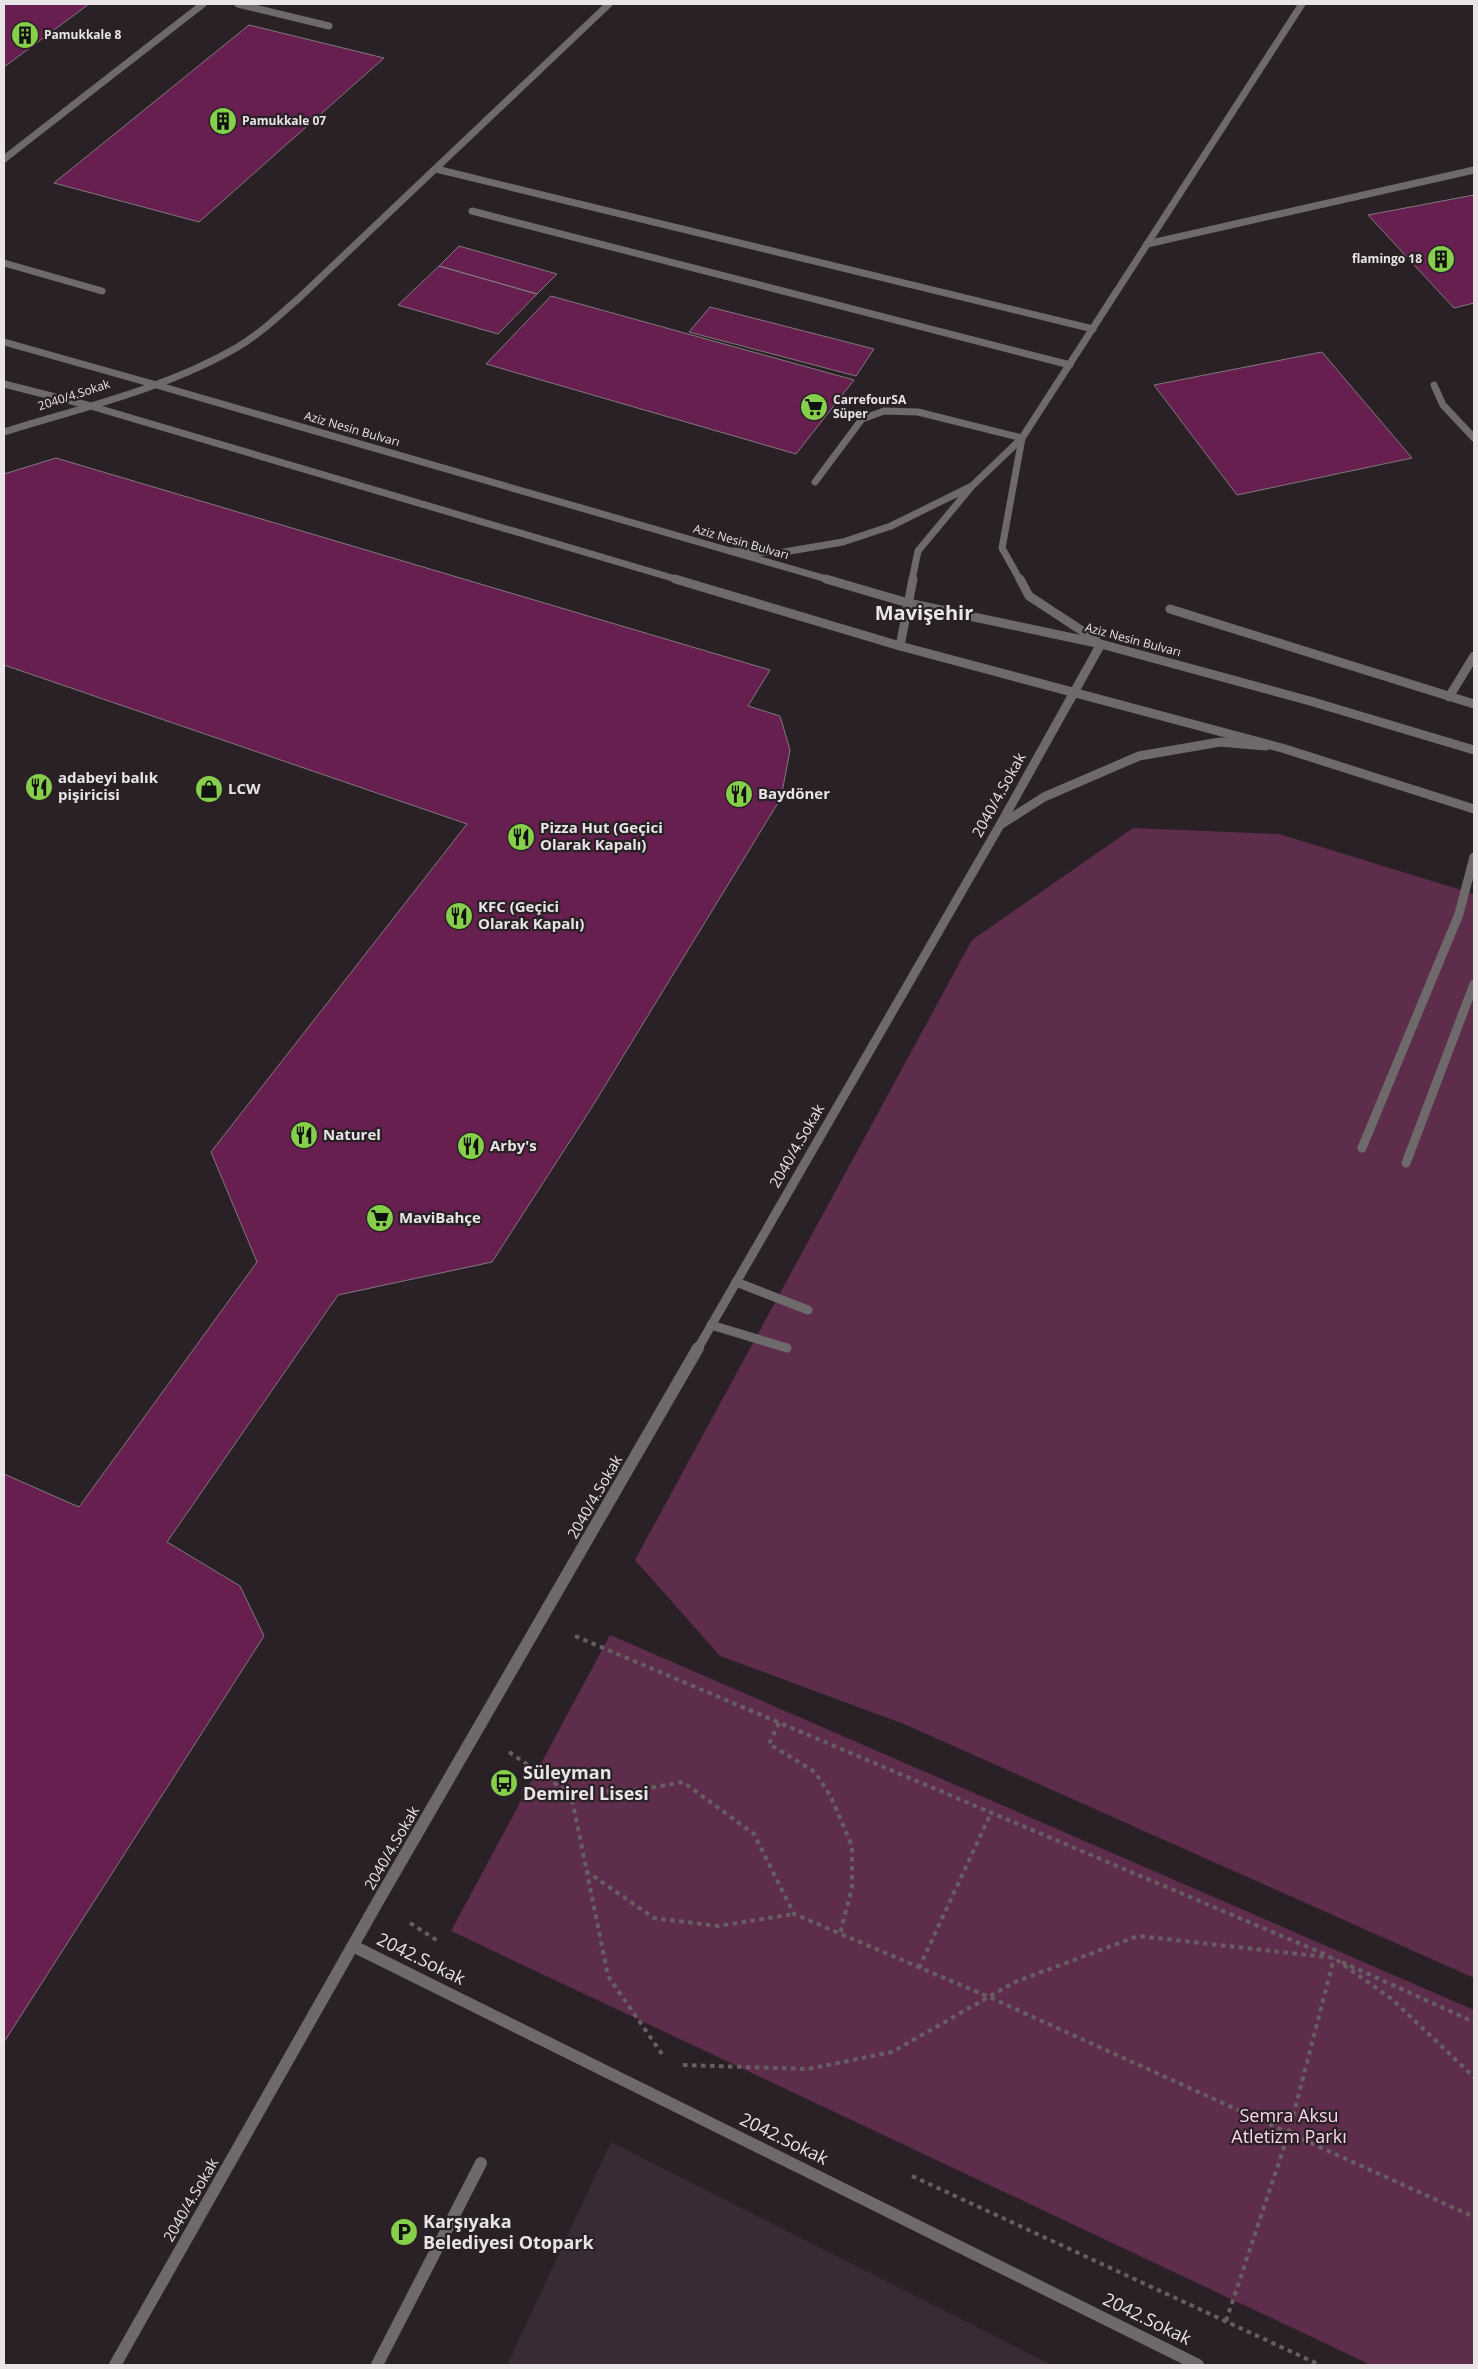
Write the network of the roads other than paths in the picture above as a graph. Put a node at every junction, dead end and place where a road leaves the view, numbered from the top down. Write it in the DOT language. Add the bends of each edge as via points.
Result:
graph roads {
  1 [pos="203,4"];
  2 [pos="238,4"];
  3 [pos="609,4"];
  4 [pos="1302,4"];
  5 [pos="329,26"];
  6 [pos="4,158"];
  7 [pos="436,168"];
  8 [pos="1474,170"];
  9 [pos="472,211"];
  10 [pos="1147,244"];
  11 [pos="4,263"];
  12 [pos="102,291"];
  13 [pos="1093,329"];
  14 [pos="4,342"];
  15 [pos="1070,365"];
  16 [pos="4,384"];
  17 [pos="153,384"];
  18 [pos="1434,385"];
  19 [pos="87,405"];
  20 [pos="4,432"];
  21 [pos="1022,438"];
  22 [pos="1474,438"];
  23 [pos="815,482"];
  24 [pos="972,486"];
  25 [pos="726,551"];
  26 [pos="908,603"];
  27 [pos="1170,609"];
  28 [pos="1101,644"];
  29 [pos="900,646"];
  30 [pos="1474,656"];
  31 [pos="1074,692"];
  32 [pos="1449,697"];
  33 [pos="1474,704"];
  34 [pos="1282,748"];
  35 [pos="1474,750"];
  36 [pos="1474,809"];
  37 [pos="1000,825"];
  38 [pos="1474,857"];
  39 [pos="1474,984"];
  40 [pos="1362,1148"];
  41 [pos="1406,1162"];
  42 [pos="736,1282"];
  43 [pos="808,1310"];
  44 [pos="711,1325"];
  45 [pos="787,1348"];
  46 [pos="353,1946"];
  47 [pos="481,2163"];
  48 [pos="115,2365"];
  49 [pos="377,2365"];
  50 [pos="1198,2365"];
  1 -- 6 [label="street"];
  2 -- 5 [label="street"];
  3 -- 7 [label="street, 2040/4.Sokak"];
  4 -- 10 [label="street"];
  7 -- 13 [label="street"];
  7 -- 17 [label="street, 2040/4.Sokak" via="298,300 266,326 229,352"];
  8 -- 10 [label="street"];
  9 -- 15 [label="street"];
  10 -- 13 [label="street"];
  11 -- 12 [label="street"];
  13 -- 15 [label="street"];
  14 -- 17 [label="street, Aziz Nesin Bulvarı"];
  15 -- 21 [label="street"];
  16 -- 19 [label="street"];
  17 -- 19 [label="street, 2040/4.Sokak"];
  17 -- 25 [label="street, Aziz Nesin Bulvarı"];
  18 -- 22 [label="street" via="1444,405"];
  19 -- 20 [label="street, 2040/4.Sokak"];
  19 -- 29 [label="street"];
  21 -- 23 [label="street" via="918,412 884,411 862,419"];
  21 -- 24 [label="street"];
  21 -- 28 [label="street" via="1002,548 1029,596"];
  24 -- 25 [label="street" via="891,526 843,542 778,553"];
  24 -- 26 [label="street" via="918,550"];
  25 -- 26 [label="street, Aziz Nesin Bulvarı"];
  26 -- 28 [label="street, Aziz Nesin Bulvarı"];
  26 -- 29 [label="street"];
  27 -- 32 [label="street"];
  28 -- 31 [label="street, 2040/4.Sokak"];
  28 -- 35 [label="street, Aziz Nesin Bulvarı"];
  29 -- 31 [label="street"];
  30 -- 32 [label="street"];
  31 -- 34 [label="street"];
  31 -- 37 [label="street, 2040/4.Sokak"];
  32 -- 33 [label="street"];
  34 -- 36 [label="street"];
  34 -- 37 [label="street" via="1220,742 1139,756 1044,797"];
  37 -- 42 [label="street, 2040/4.Sokak"];
  38 -- 40 [label="street" via="1459,914"];
  39 -- 41 [label="street"];
  42 -- 43 [label="street"];
  42 -- 44 [label="street, 2040/4.Sokak"];
  44 -- 45 [label="street"];
  44 -- 46 [label="street, 2040/4.Sokak"];
  46 -- 48 [label="street, 2040/4.Sokak"];
  46 -- 50 [label="street, 2042.Sokak"];
  47 -- 49 [label="street"];
}
